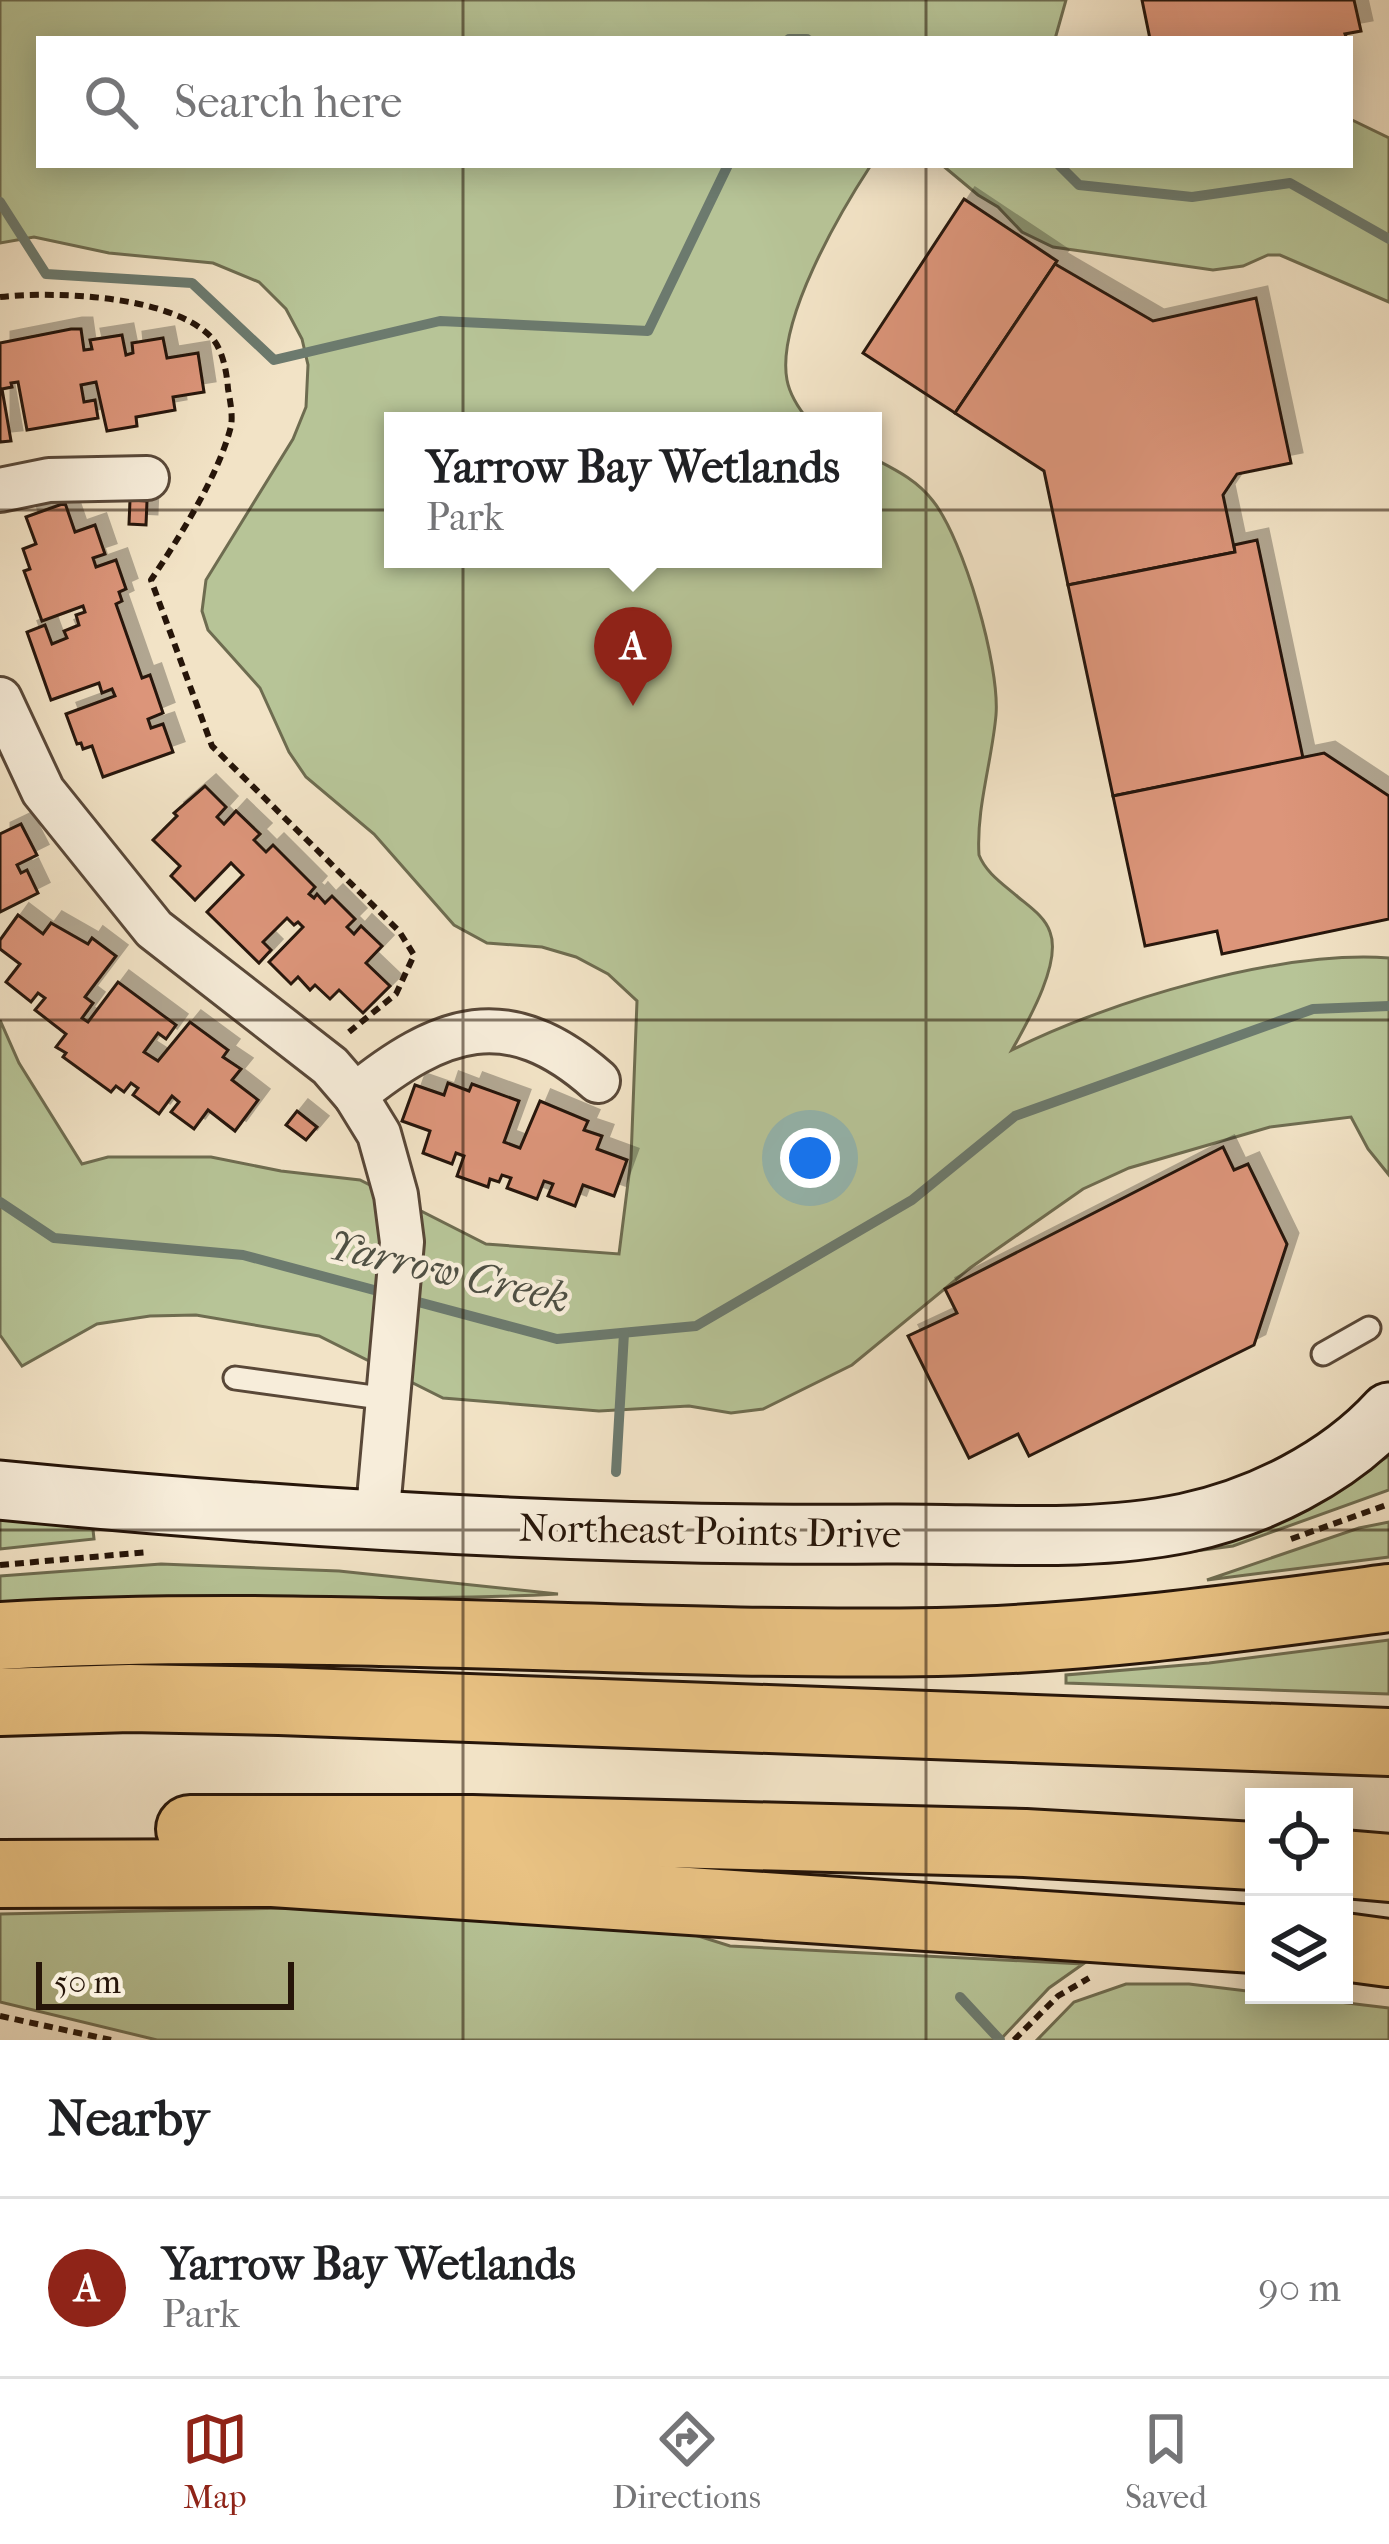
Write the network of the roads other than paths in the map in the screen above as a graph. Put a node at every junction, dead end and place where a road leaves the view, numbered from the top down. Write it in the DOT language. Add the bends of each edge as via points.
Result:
graph roads {
  1 [pos="147,478"];
  2 [pos="0,490"];
  3 [pos="0,699"];
  4 [pos="598,1081"];
  5 [pos="356,1095"];
  6 [pos="1369,1328"];
  7 [pos="1323,1354"];
  8 [pos="235,1378"];
  9 [pos="388,1400"];
  10 [pos="1389,1412"];
  11 [pos="0,1490"];
  12 [pos="377,1521"];
  13 [pos="1389,1598"];
  14 [pos="0,1636"];
  15 [pos="0,1702"];
  16 [pos="1025,1730"];
  17 [pos="1389,1742"];
  18 [pos="1389,1779"];
  19 [pos="0,1834"];
  20 [pos="1245,1855"];
  21 [pos="1353,1865"];
  22 [pos="1389,1868"];
  23 [pos="0,1874"];
  24 [pos="1245,1938"];
  25 [pos="1353,1948"];
  26 [pos="1389,1953"];
  1 -- 2 [label="street"];
  3 -- 5 [label="street" via="43,790 154,929"];
  4 -- 5 [label="street" via="537,1040 464,1033 428,1043"];
  5 -- 9 [label="street" via="380,1134 402,1242"];
  6 -- 7 [label="lane"];
  8 -- 9 [label="lane"];
  9 -- 12 [label="street"];
  10 -- 12 [label="street, Northeast Points Drive" via="1322,1467 1258,1501 1136,1531 706,1536"];
  11 -- 12 [label="street, Northeast Points Drive"];
  13 -- 14 [label="highway" via="1147,1630 941,1642 271,1629"];
  15 -- 16 [label="highway" via="279,1701"];
  16 -- 17 [label="highway"];
  16 -- 18 [label="highway"];
  19 -- 20 [label="highway" via="472,1829"];
  21 -- 22 [label="highway"];
  23 -- 24 [label="highway" via="273,1873"];
  25 -- 26 [label="highway"];
}
